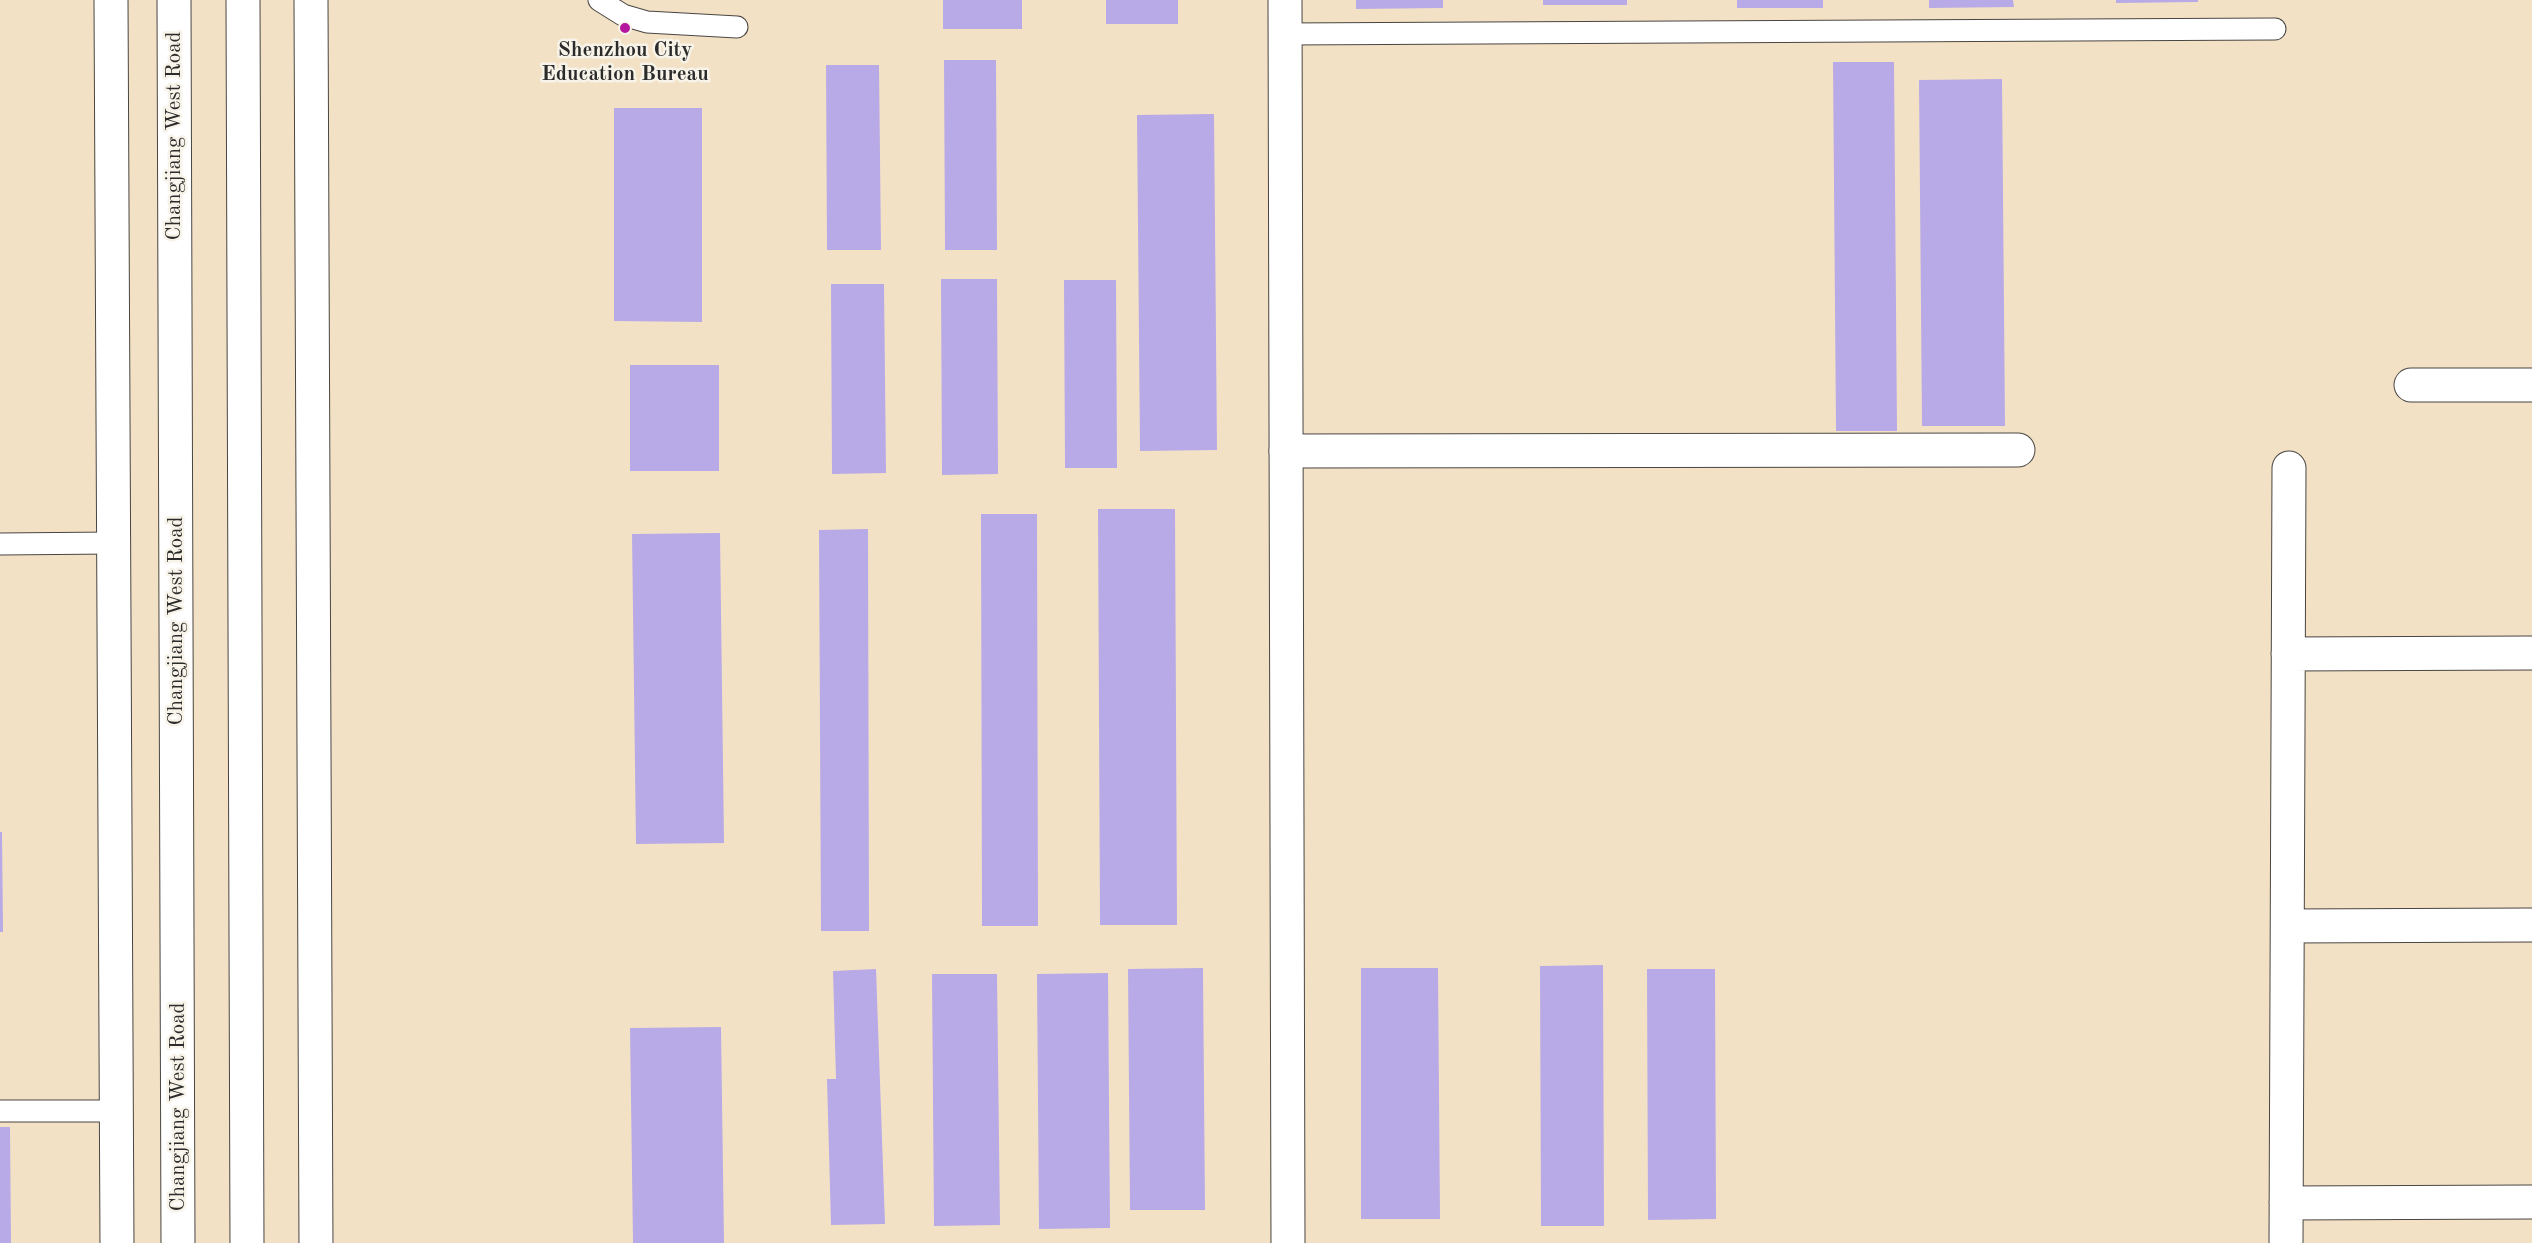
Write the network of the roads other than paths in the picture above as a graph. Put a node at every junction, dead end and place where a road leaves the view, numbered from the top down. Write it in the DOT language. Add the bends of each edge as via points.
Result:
graph roads {
  1 [pos="111,0"];
  2 [pos="174,0"];
  3 [pos="243,0"];
  4 [pos="311,0"];
  5 [pos="599,0"];
  6 [pos="1285,0"];
  7 [pos="737,27"];
  8 [pos="2276,29"];
  9 [pos="1285,34"];
  10 [pos="2411,385"];
  11 [pos="2532,385"];
  12 [pos="2018,450"];
  13 [pos="1286,451"];
  14 [pos="2289,468"];
  15 [pos="114,543"];
  16 [pos="0,544"];
  17 [pos="2532,653"];
  18 [pos="2288,654"];
  19 [pos="2532,925"];
  20 [pos="2288,926"];
  21 [pos="0,1111"];
  22 [pos="116,1111"];
  23 [pos="2532,1202"];
  24 [pos="2286,1203"];
  25 [pos="117,1243"];
  26 [pos="178,1243"];
  27 [pos="247,1243"];
  28 [pos="316,1243"];
  29 [pos="1288,1243"];
  30 [pos="2286,1243"];
  1 -- 15 [label="street"];
  2 -- 26 [label="street, Changjiang West Road"];
  3 -- 27 [label="street"];
  4 -- 28 [label="street"];
  5 -- 7 [label="lane" via="623,15 647,22"];
  6 -- 9 [label="street"];
  8 -- 9 [label="lane"];
  9 -- 13 [label="street"];
  10 -- 11 [label="street"];
  12 -- 13 [label="street"];
  13 -- 29 [label="street"];
  14 -- 18 [label="street"];
  15 -- 16 [label="lane"];
  15 -- 22 [label="street"];
  17 -- 18 [label="street"];
  18 -- 20 [label="street"];
  19 -- 20 [label="street"];
  20 -- 24 [label="street"];
  21 -- 22 [label="lane"];
  22 -- 25 [label="street"];
  23 -- 24 [label="street"];
  24 -- 30 [label="street"];
}
